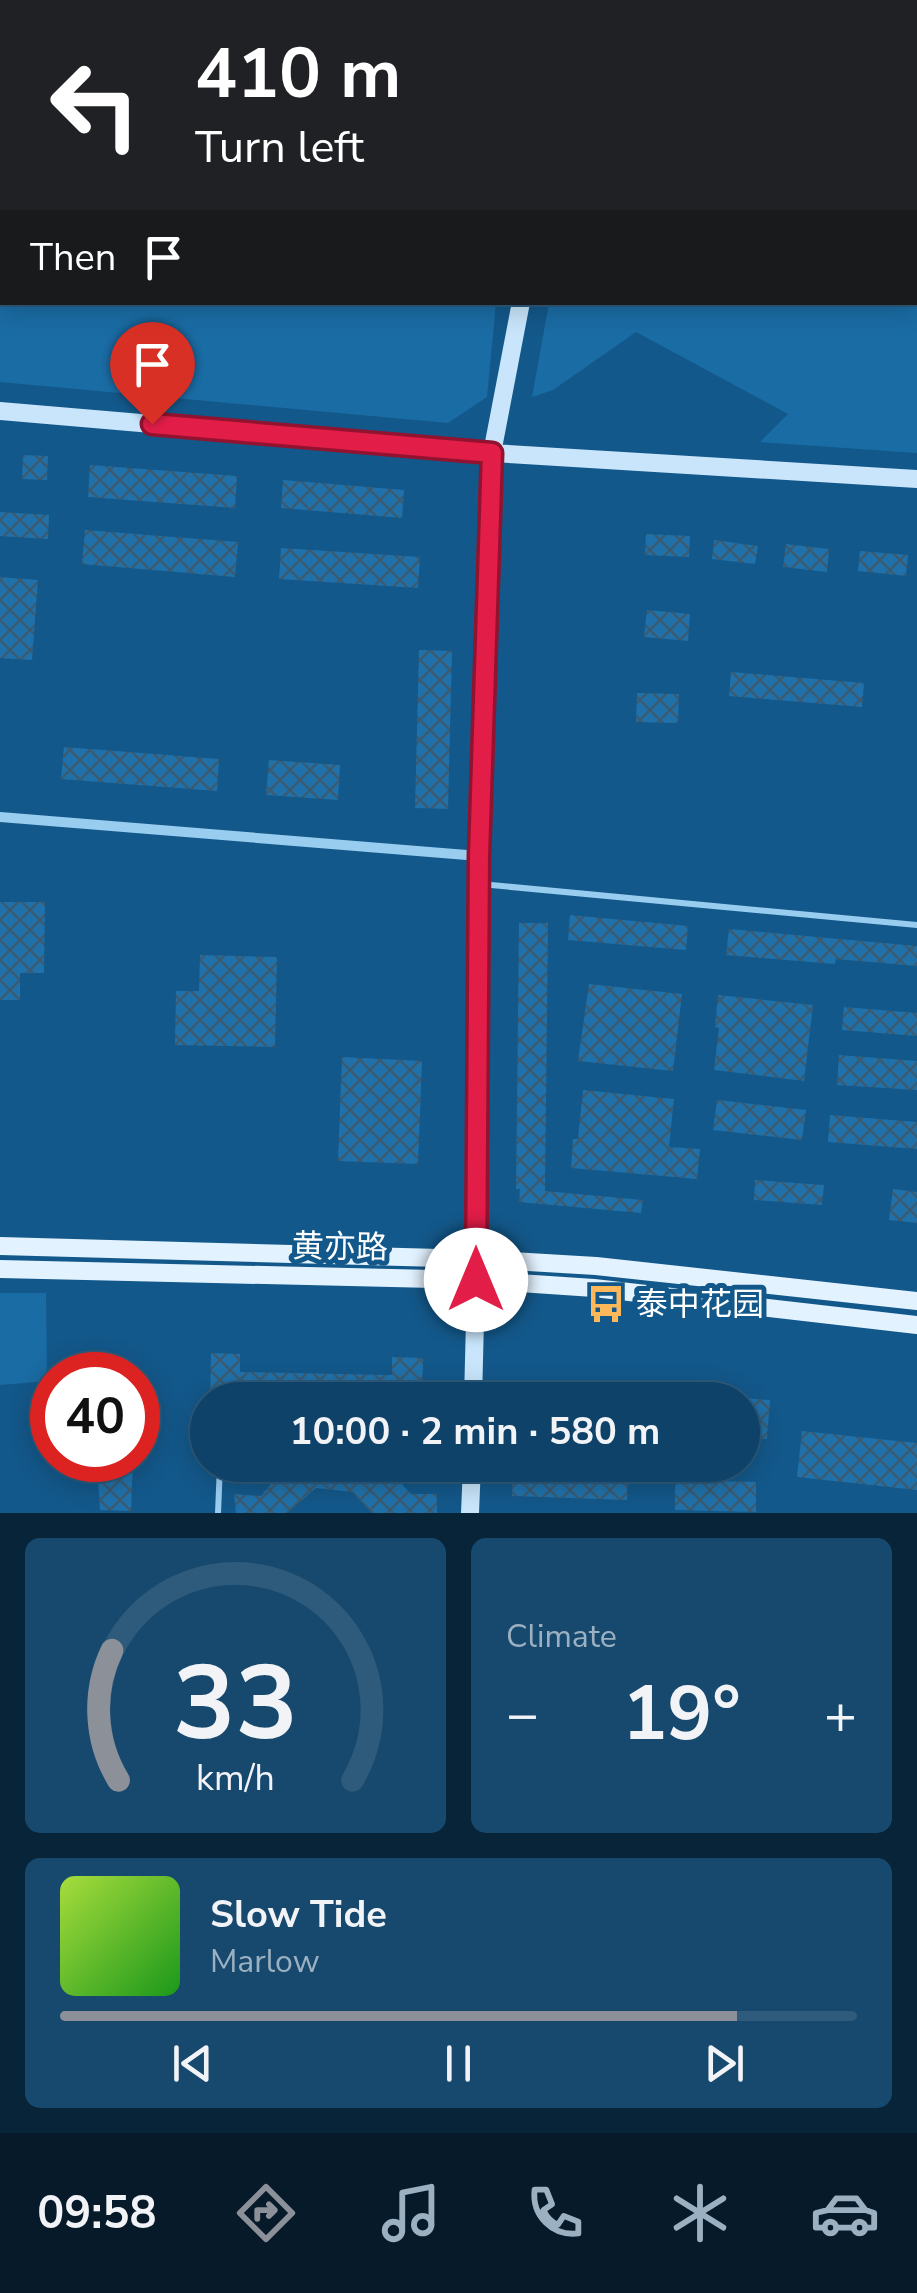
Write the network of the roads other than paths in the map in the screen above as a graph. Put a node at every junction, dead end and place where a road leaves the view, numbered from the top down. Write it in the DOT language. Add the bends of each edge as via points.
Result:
graph roads {
  1 [pos="520,305"];
  2 [pos="0,411"];
  3 [pos="492,453"];
  4 [pos="917,479"];
  5 [pos="0,817"];
  6 [pos="479,856"];
  7 [pos="479,884"];
  8 [pos="917,925"];
  9 [pos="0,1246"];
  10 [pos="477,1258"];
  11 [pos="0,1269"];
  12 [pos="476,1280"];
  13 [pos="917,1301"];
  14 [pos="917,1324"];
  15 [pos="473,1382"];
  16 [pos="219,1482"];
  17 [pos="471,1482"];
  18 [pos="218,1513"];
  19 [pos="470,1513"];
  1 -- 3 [label="street"];
  2 -- 3 [label="street"];
  3 -- 4 [label="street"];
  3 -- 6 [label="street"];
  5 -- 6 [label="street"];
  6 -- 7 [label="street"];
  7 -- 8 [label="lane"];
  7 -- 10 [label="street"];
  9 -- 10 [label="main road, 黄亦路"];
  10 -- 12 [label="street"];
  10 -- 13 [label="main road, 黄亦路"];
  11 -- 12 [label="main road, 黄亦路"];
  12 -- 14 [label="main road, 黄亦路"];
  12 -- 15 [label="street"];
  16 -- 18 [label="lane"];
  17 -- 19 [label="street"];
}
